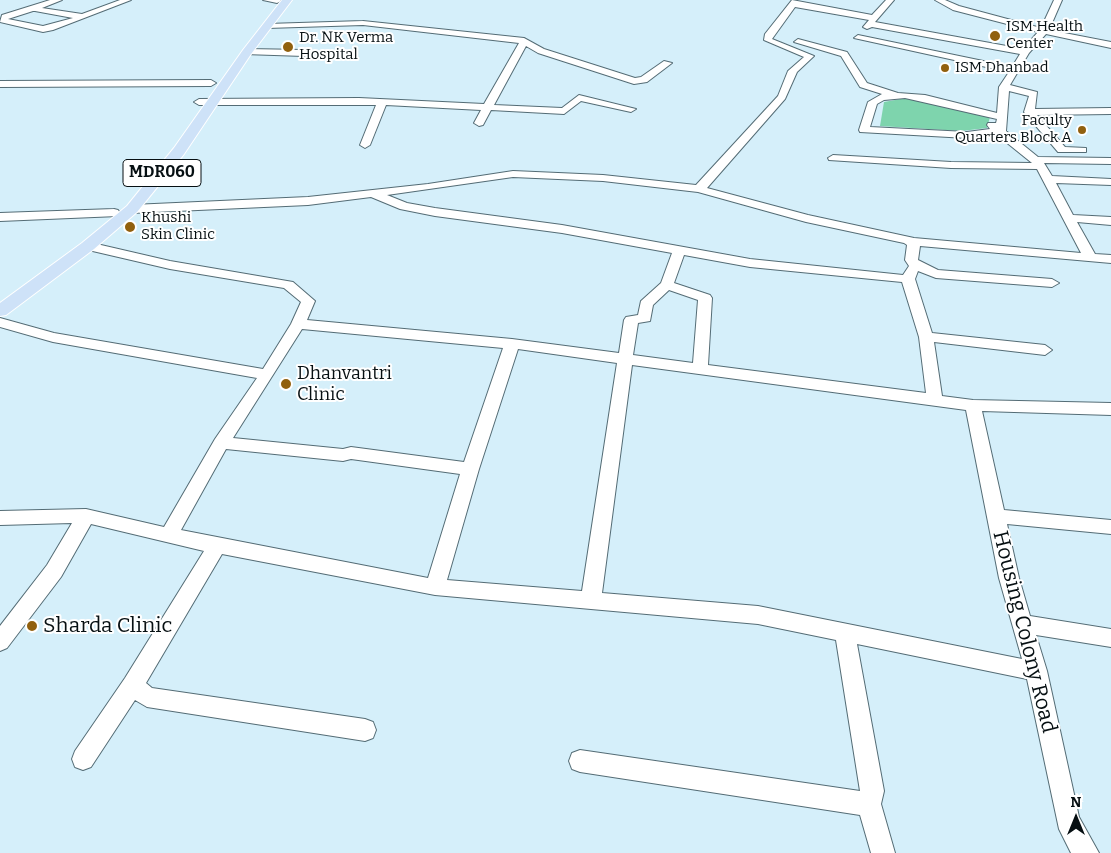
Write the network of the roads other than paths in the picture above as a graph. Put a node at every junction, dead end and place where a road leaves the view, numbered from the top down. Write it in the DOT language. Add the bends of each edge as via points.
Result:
graph roads {
  1 [pos="58,0"];
  2 [pos="127,0"];
  3 [pos="277,0"];
  4 [pos="890,0"];
  5 [pos="940,0"];
  6 [pos="1058,0"];
  7 [pos="799,3"];
  8 [pos="34,8"];
  9 [pos="85,17"];
  10 [pos="871,21"];
  11 [pos="267,26"];
  12 [pos="1044,31"];
  13 [pos="858,38"];
  14 [pos="524,41"];
  15 [pos="1111,45"];
  16 [pos="847,50"];
  17 [pos="247,52"];
  18 [pos="1025,52"];
  19 [pos="304,53"];
  20 [pos="667,63"];
  21 [pos="1014,70"];
  22 [pos="211,83"];
  23 [pos="0,84"];
  24 [pos="1004,87"];
  25 [pos="898,96"];
  26 [pos="207,101"];
  27 [pos="382,102"];
  28 [pos="488,107"];
  29 [pos="962,108"];
  30 [pos="631,109"];
  31 [pos="1111,111"];
  32 [pos="1029,112"];
  33 [pos="1001,117"];
  34 [pos="480,123"];
  35 [pos="1001,130"];
  36 [pos="365,144"];
  37 [pos="1111,150"];
  38 [pos="833,158"];
  39 [pos="1111,161"];
  40 [pos="1046,179"];
  41 [pos="1111,182"];
  42 [pos="699,189"];
  43 [pos="372,194"];
  44 [pos="132,209"];
  45 [pos="114,213"];
  46 [pos="0,217"];
  47 [pos="1069,218"];
  48 [pos="1111,221"];
  49 [pos="913,242"];
  50 [pos="88,246"];
  51 [pos="680,251"];
  52 [pos="1090,257"];
  53 [pos="1111,259"];
  54 [pos="914,265"];
  55 [pos="908,279"];
  56 [pos="1052,283"];
  57 [pos="668,285"];
  58 [pos="0,301"];
  59 [pos="0,311"];
  60 [pos="0,322"];
  61 [pos="298,324"];
  62 [pos="926,336"];
  63 [pos="512,344"];
  64 [pos="1045,350"];
  65 [pos="624,360"];
  66 [pos="700,370"];
  67 [pos="267,375"];
  68 [pos="935,400"];
  69 [pos="973,405"];
  70 [pos="1111,409"];
  71 [pos="221,443"];
  72 [pos="470,469"];
  73 [pos="86,516"];
  74 [pos="996,516"];
  75 [pos="0,518"];
  76 [pos="1111,527"];
  77 [pos="168,536"];
  78 [pos="217,546"];
  79 [pos="435,587"];
  80 [pos="591,600"];
  81 [pos="1022,624"];
  82 [pos="845,632"];
  83 [pos="1111,638"];
  84 [pos="0,642"];
  85 [pos="1036,671"];
  86 [pos="133,686"];
  87 [pos="365,730"];
  88 [pos="83,759"];
  89 [pos="580,762"];
  90 [pos="869,804"];
  91 [pos="1084,852"];
  92 [pos="883,853"];
  1 -- 8 [label="street"];
  2 -- 9 [label="street"];
  3 -- 11 [label="main road, MDR060"];
  3 -- 22 [label="main road, MDR060"];
  4 -- 10 [label="street"];
  5 -- 12 [label="street" via="990,18"];
  6 -- 12 [label="street"];
  7 -- 10 [label="street"];
  7 -- 25 [label="street" via="782,37 844,54 863,86"];
  7 -- 42 [label="street" via="768,36 768,40 810,56 793,72 782,97"];
  8 -- 9 [label="street"];
  8 -- 9 [label="street" via="2,20 48,29"];
  10 -- 13 [label="street"];
  10 -- 18 [label="street"];
  11 -- 14 [label="street" via="363,23"];
  11 -- 17 [label="main road, MDR060"];
  12 -- 15 [label="street"];
  12 -- 18 [label="street"];
  13 -- 16 [label="street"];
  13 -- 21 [label="street"];
  14 -- 20 [label="street" via="542,51 634,81 644,80"];
  14 -- 28 [label="street"];
  17 -- 19 [label="street"];
  17 -- 26 [label="main road, MDR060"];
  18 -- 21 [label="street"];
  21 -- 24 [label="street"];
  22 -- 23 [label="street"];
  22 -- 26 [label="main road, MDR060"];
  24 -- 32 [label="street" via="1034,94"];
  24 -- 33 [label="street"];
  25 -- 29 [label="street" via="925,98"];
  25 -- 35 [label="street" via="882,97 873,102 864,130 967,135"];
  26 -- 27 [label="street"];
  26 -- 44 [label="main road, MDR060" via="179,151"];
  26 -- 45 [label="main road, MDR060" via="149,175"];
  27 -- 28 [label="street"];
  27 -- 36 [label="street"];
  28 -- 30 [label="street" via="564,112 579,98"];
  28 -- 34 [label="street"];
  29 -- 33 [label="street"];
  29 -- 35 [label="street"];
  31 -- 32 [label="street"];
  32 -- 37 [label="street" via="1062,150"];
  33 -- 35 [label="street"];
  35 -- 39 [label="street" via="1036,160"];
  38 -- 40 [label="street" via="1041,166"];
  40 -- 41 [label="street"];
  40 -- 47 [label="street"];
  42 -- 43 [label="street" via="603,178 513,174"];
  42 -- 49 [label="street"];
  43 -- 44 [label="street" via="308,201"];
  43 -- 51 [label="street" via="390,202 434,212 562,229"];
  44 -- 50 [label="main road, MDR060"];
  45 -- 46 [label="street"];
  45 -- 58 [label="main road, MDR060"];
  47 -- 48 [label="street"];
  47 -- 52 [label="street"];
  49 -- 52 [label="street"];
  49 -- 54 [label="street" via="911,260"];
  50 -- 59 [label="main road, MDR060"];
  50 -- 61 [label="street" via="170,265 288,285 308,301"];
  51 -- 55 [label="street" via="750,263"];
  51 -- 57 [label="street"];
  52 -- 53 [label="street"];
  54 -- 55 [label="street"];
  54 -- 56 [label="street" via="936,274"];
  55 -- 62 [label="street"];
  57 -- 65 [label="street" via="646,304 645,318 631,320"];
  57 -- 66 [label="street" via="705,298"];
  60 -- 67 [label="street" via="53,336"];
  61 -- 63 [label="street"];
  61 -- 67 [label="street"];
  62 -- 64 [label="street"];
  62 -- 68 [label="street"];
  63 -- 65 [label="street"];
  63 -- 72 [label="street"];
  65 -- 66 [label="street"];
  65 -- 80 [label="street"];
  66 -- 68 [label="street"];
  67 -- 71 [label="street"];
  68 -- 69 [label="street"];
  69 -- 70 [label="street"];
  69 -- 74 [label="street, Housing Colony Road"];
  71 -- 72 [label="street" via="343,455 351,453"];
  71 -- 77 [label="street"];
  72 -- 79 [label="street"];
  73 -- 75 [label="street"];
  73 -- 77 [label="street"];
  73 -- 84 [label="street" via="54,571"];
  74 -- 76 [label="street"];
  74 -- 81 [label="street, Housing Colony Road"];
  77 -- 78 [label="street"];
  78 -- 79 [label="street"];
  78 -- 86 [label="street"];
  79 -- 80 [label="street"];
  80 -- 82 [label="street" via="758,615"];
  81 -- 83 [label="street"];
  81 -- 85 [label="street, Housing Colony Road"];
  82 -- 85 [label="street"];
  82 -- 90 [label="street" via="872,791"];
  85 -- 91 [label="street, Housing Colony Road" via="1068,820"];
  86 -- 87 [label="street" via="147,697"];
  86 -- 88 [label="street"];
  89 -- 90 [label="street"];
  90 -- 92 [label="street"];
}
